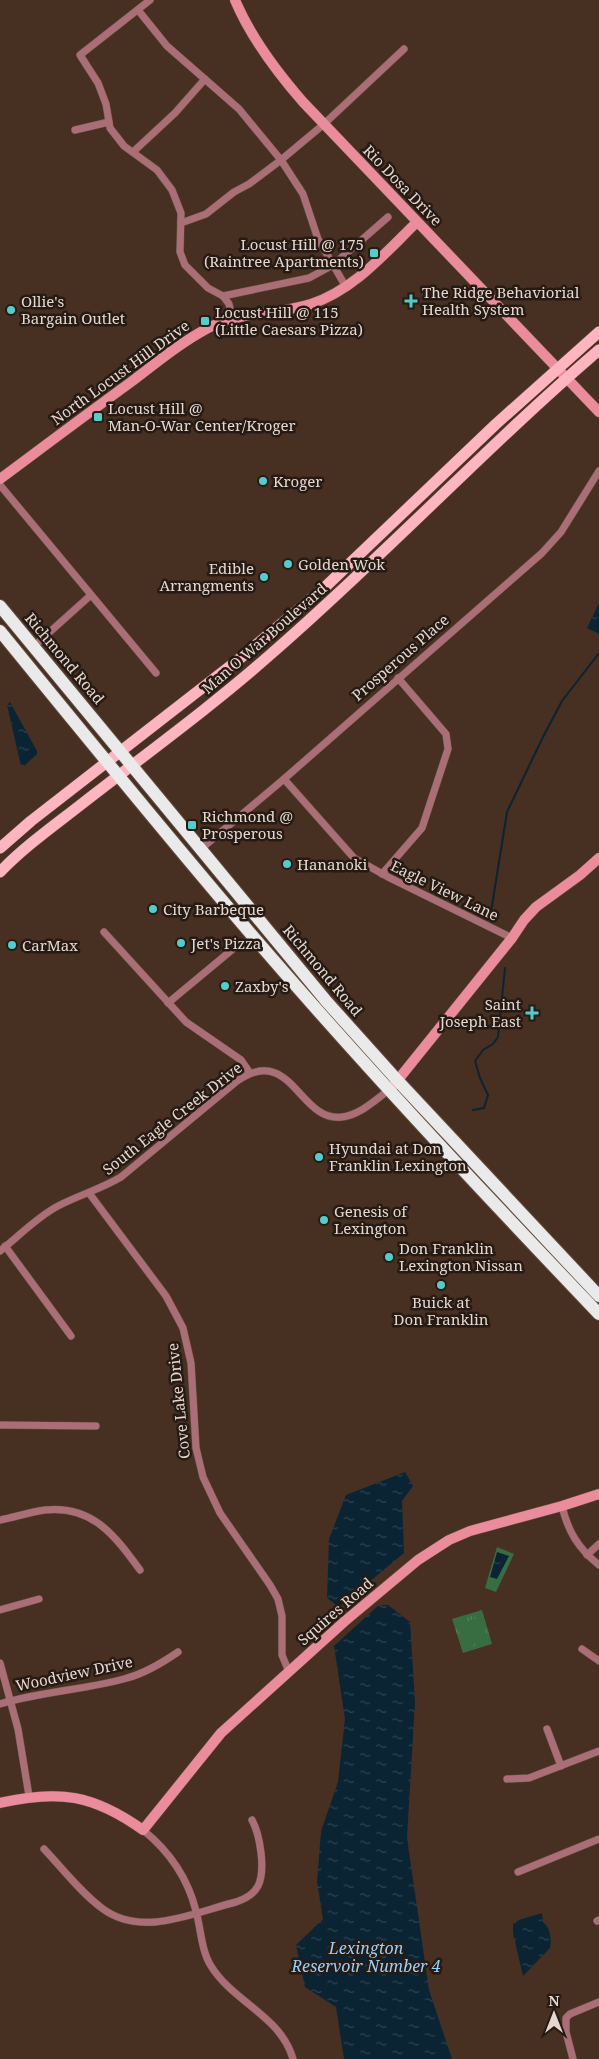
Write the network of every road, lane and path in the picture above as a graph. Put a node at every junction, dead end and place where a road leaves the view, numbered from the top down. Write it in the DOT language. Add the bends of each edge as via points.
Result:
graph roads {
  1 [pos="150,0"];
  2 [pos="235,0"];
  3 [pos="138,10"];
  4 [pos="404,49"];
  5 [pos="205,79"];
  6 [pos="109,122"];
  7 [pos="324,124"];
  8 [pos="75,130"];
  9 [pos="133,152"];
  10 [pos="282,160"];
  11 [pos="388,217"];
  12 [pos="418,222"];
  13 [pos="182,223"];
  14 [pos="333,265"];
  15 [pos="346,287"];
  16 [pos="223,296"];
  17 [pos="232,318"];
  18 [pos="599,332"];
  19 [pos="599,350"];
  20 [pos="558,368"];
  21 [pos="567,378"];
  22 [pos="599,412"];
  23 [pos="599,471"];
  24 [pos="0,479"];
  25 [pos="0,485"];
  26 [pos="91,595"];
  27 [pos="0,606"];
  28 [pos="0,631"];
  29 [pos="34,646"];
  30 [pos="156,673"];
  31 [pos="398,678"];
  32 [pos="121,751"];
  33 [pos="107,762"];
  34 [pos="132,764"];
  35 [pos="118,776"];
  36 [pos="284,779"];
  37 [pos="0,848"];
  38 [pos="202,848"];
  39 [pos="599,858"];
  40 [pos="0,872"];
  41 [pos="382,874"];
  42 [pos="239,920"];
  43 [pos="104,932"];
  44 [pos="512,938"];
  45 [pos="239,944"];
  46 [pos="260,944"];
  47 [pos="168,1003"];
  48 [pos="250,1073"];
  49 [pos="393,1085"];
  50 [pos="89,1192"];
  51 [pos="3,1249"];
  52 [pos="599,1296"];
  53 [pos="599,1314"];
  54 [pos="71,1336"];
  55 [pos="0,1424"];
  56 [pos="96,1426"];
  57 [pos="599,1494"];
  58 [pos="562,1506"];
  59 [pos="0,1520"];
  60 [pos="599,1544"];
  61 [pos="587,1555"];
  62 [pos="599,1565"];
  63 [pos="140,1570"];
  64 [pos="39,1599"];
  65 [pos="0,1610"];
  66 [pos="582,1649"];
  67 [pos="178,1652"];
  68 [pos="599,1661"];
  69 [pos="0,1663"];
  70 [pos="289,1672"];
  71 [pos="10,1701"];
  72 [pos="0,1704"];
  73 [pos="547,1729"];
  74 [pos="599,1751"];
  75 [pos="561,1766"];
  76 [pos="508,1779"];
  77 [pos="29,1796"];
  78 [pos="0,1803"];
  79 [pos="252,1820"];
  80 [pos="143,1830"];
  81 [pos="599,1839"];
  82 [pos="44,1849"];
  83 [pos="518,1872"];
  84 [pos="197,1913"];
  85 [pos="599,2002"];
  86 [pos="293,2059"];
  87 [pos="573,2059"];
  1 -- 3 [label="street"];
  2 -- 7 [label="street, Rio Dosa Drive" via="268,59"];
  3 -- 5 [label="street" via="167,46"];
  3 -- 6 [label="street" via="80,55 98,83"];
  4 -- 7 [label="street"];
  5 -- 9 [label="street" via="175,113"];
  5 -- 10 [label="street" via="239,109"];
  6 -- 8 [label="street"];
  6 -- 9 [label="street" via="124,146"];
  7 -- 10 [label="street"];
  7 -- 12 [label="street, Rio Dosa Drive"];
  9 -- 13 [label="street" via="157,170 172,190"];
  10 -- 13 [label="street" via="206,214"];
  10 -- 14 [label="street" via="303,194 318,239"];
  11 -- 14 [label="street"];
  12 -- 15 [label="street, North Locust Hill Drive"];
  12 -- 20 [label="street, Rio Dosa Drive"];
  13 -- 16 [label="street" via="180,252 185,265 208,288"];
  14 -- 15 [label="street"];
  14 -- 16 [label="street" via="308,278"];
  15 -- 17 [label="street, North Locust Hill Drive" via="312,304"];
  16 -- 17 [label="street" via="229,304"];
  17 -- 24 [label="street, North Locust Hill Drive" via="194,336"];
  18 -- 20 [label="main road, Man O War Boulevard"];
  19 -- 21 [label="main road, Man O War Boulevard"];
  20 -- 21 [label="street, Rio Dosa Drive"];
  20 -- 32 [label="main road, Man O War Boulevard" via="323,589 224,672"];
  21 -- 22 [label="street, Rio Dosa Drive"];
  21 -- 34 [label="main road, Man O War Boulevard" via="284,643 228,691"];
  23 -- 31 [label="street, Prosperous Place" via="554,541"];
  25 -- 26 [label="street"];
  26 -- 29 [label="street"];
  26 -- 30 [label="street"];
  27 -- 29 [label="highway, Richmond Road"];
  28 -- 33 [label="highway, Richmond Road"];
  29 -- 32 [label="highway, Richmond Road"];
  31 -- 36 [label="street, Prosperous Place"];
  31 -- 41 [label="street" via="446,734 448,750 422,828"];
  32 -- 33 [label="main road, Man O War Boulevard"];
  32 -- 34 [label="highway, Richmond Road"];
  33 -- 35 [label="highway, Richmond Road"];
  33 -- 37 [label="main road, Man O War Boulevard"];
  34 -- 35 [label="main road, Man O War Boulevard"];
  34 -- 38 [label="highway, Richmond Road"];
  35 -- 40 [label="main road, Man O War Boulevard"];
  35 -- 42 [label="highway, Richmond Road"];
  36 -- 38 [label="street, Prosperous Place"];
  36 -- 41 [label="street, Eagle View Lane" via="354,858"];
  38 -- 49 [label="highway, Richmond Road"];
  39 -- 44 [label="street" via="536,907"];
  41 -- 44 [label="street, Eagle View Lane"];
  42 -- 45 [label="street" via="242,928"];
  42 -- 46 [label="highway, Richmond Road"];
  43 -- 47 [label="street"];
  44 -- 49 [label="street"];
  45 -- 46 [label="street" via="254,940"];
  45 -- 47 [label="street"];
  46 -- 49 [label="highway, Richmond Road"];
  47 -- 48 [label="street" via="197,1031 241,1060"];
  48 -- 49 [label="street, South Eagle Creek Drive" via="274,1072 316,1108 335,1118 355,1113"];
  48 -- 50 [label="street, South Eagle Creek Drive" via="121,1177"];
  49 -- 52 [label="highway, Richmond Road"];
  49 -- 53 [label="highway, Richmond Road"];
  50 -- 51 [label="street, South Eagle Creek Drive" via="52,1210"];
  50 -- 70 [label="street, Cove Lake Drive" via="166,1296 183,1328 191,1363 196,1448 203,1477 220,1513 278,1598 282,1616 283,1660"];
  51 -- 54 [label="street"];
  55 -- 56 [label="street"];
  57 -- 58 [label="street, Squires Road"];
  58 -- 61 [label="street" via="570,1532"];
  58 -- 70 [label="street, Squires Road" via="470,1531 442,1544 384,1587"];
  59 -- 63 [label="street" via="46,1510 76,1511 93,1519 119,1541"];
  60 -- 61 [label="street"];
  61 -- 62 [label="street"];
  64 -- 65 [label="street"];
  66 -- 68 [label="street"];
  67 -- 71 [label="street, Woodview Drive" via="128,1678"];
  69 -- 71 [label="street"];
  70 -- 80 [label="street, Squires Road" via="221,1733"];
  71 -- 72 [label="street, Woodview Drive"];
  71 -- 77 [label="street"];
  73 -- 75 [label="street"];
  74 -- 75 [label="street"];
  75 -- 76 [label="street" via="528,1778"];
  77 -- 78 [label="street"];
  77 -- 80 [label="street" via="63,1796 93,1802 118,1813"];
  79 -- 84 [label="street" via="259,1838 261,1874 258,1885 245,1899"];
  80 -- 84 [label="street" via="162,1847 179,1870"];
  81 -- 83 [label="street"];
  82 -- 84 [label="street" via="93,1900 116,1916 155,1922"];
  84 -- 86 [label="street" via="210,1966 225,1984 273,2025 283,2037"];
  85 -- 87 [label="street" via="566,2018"];
}
